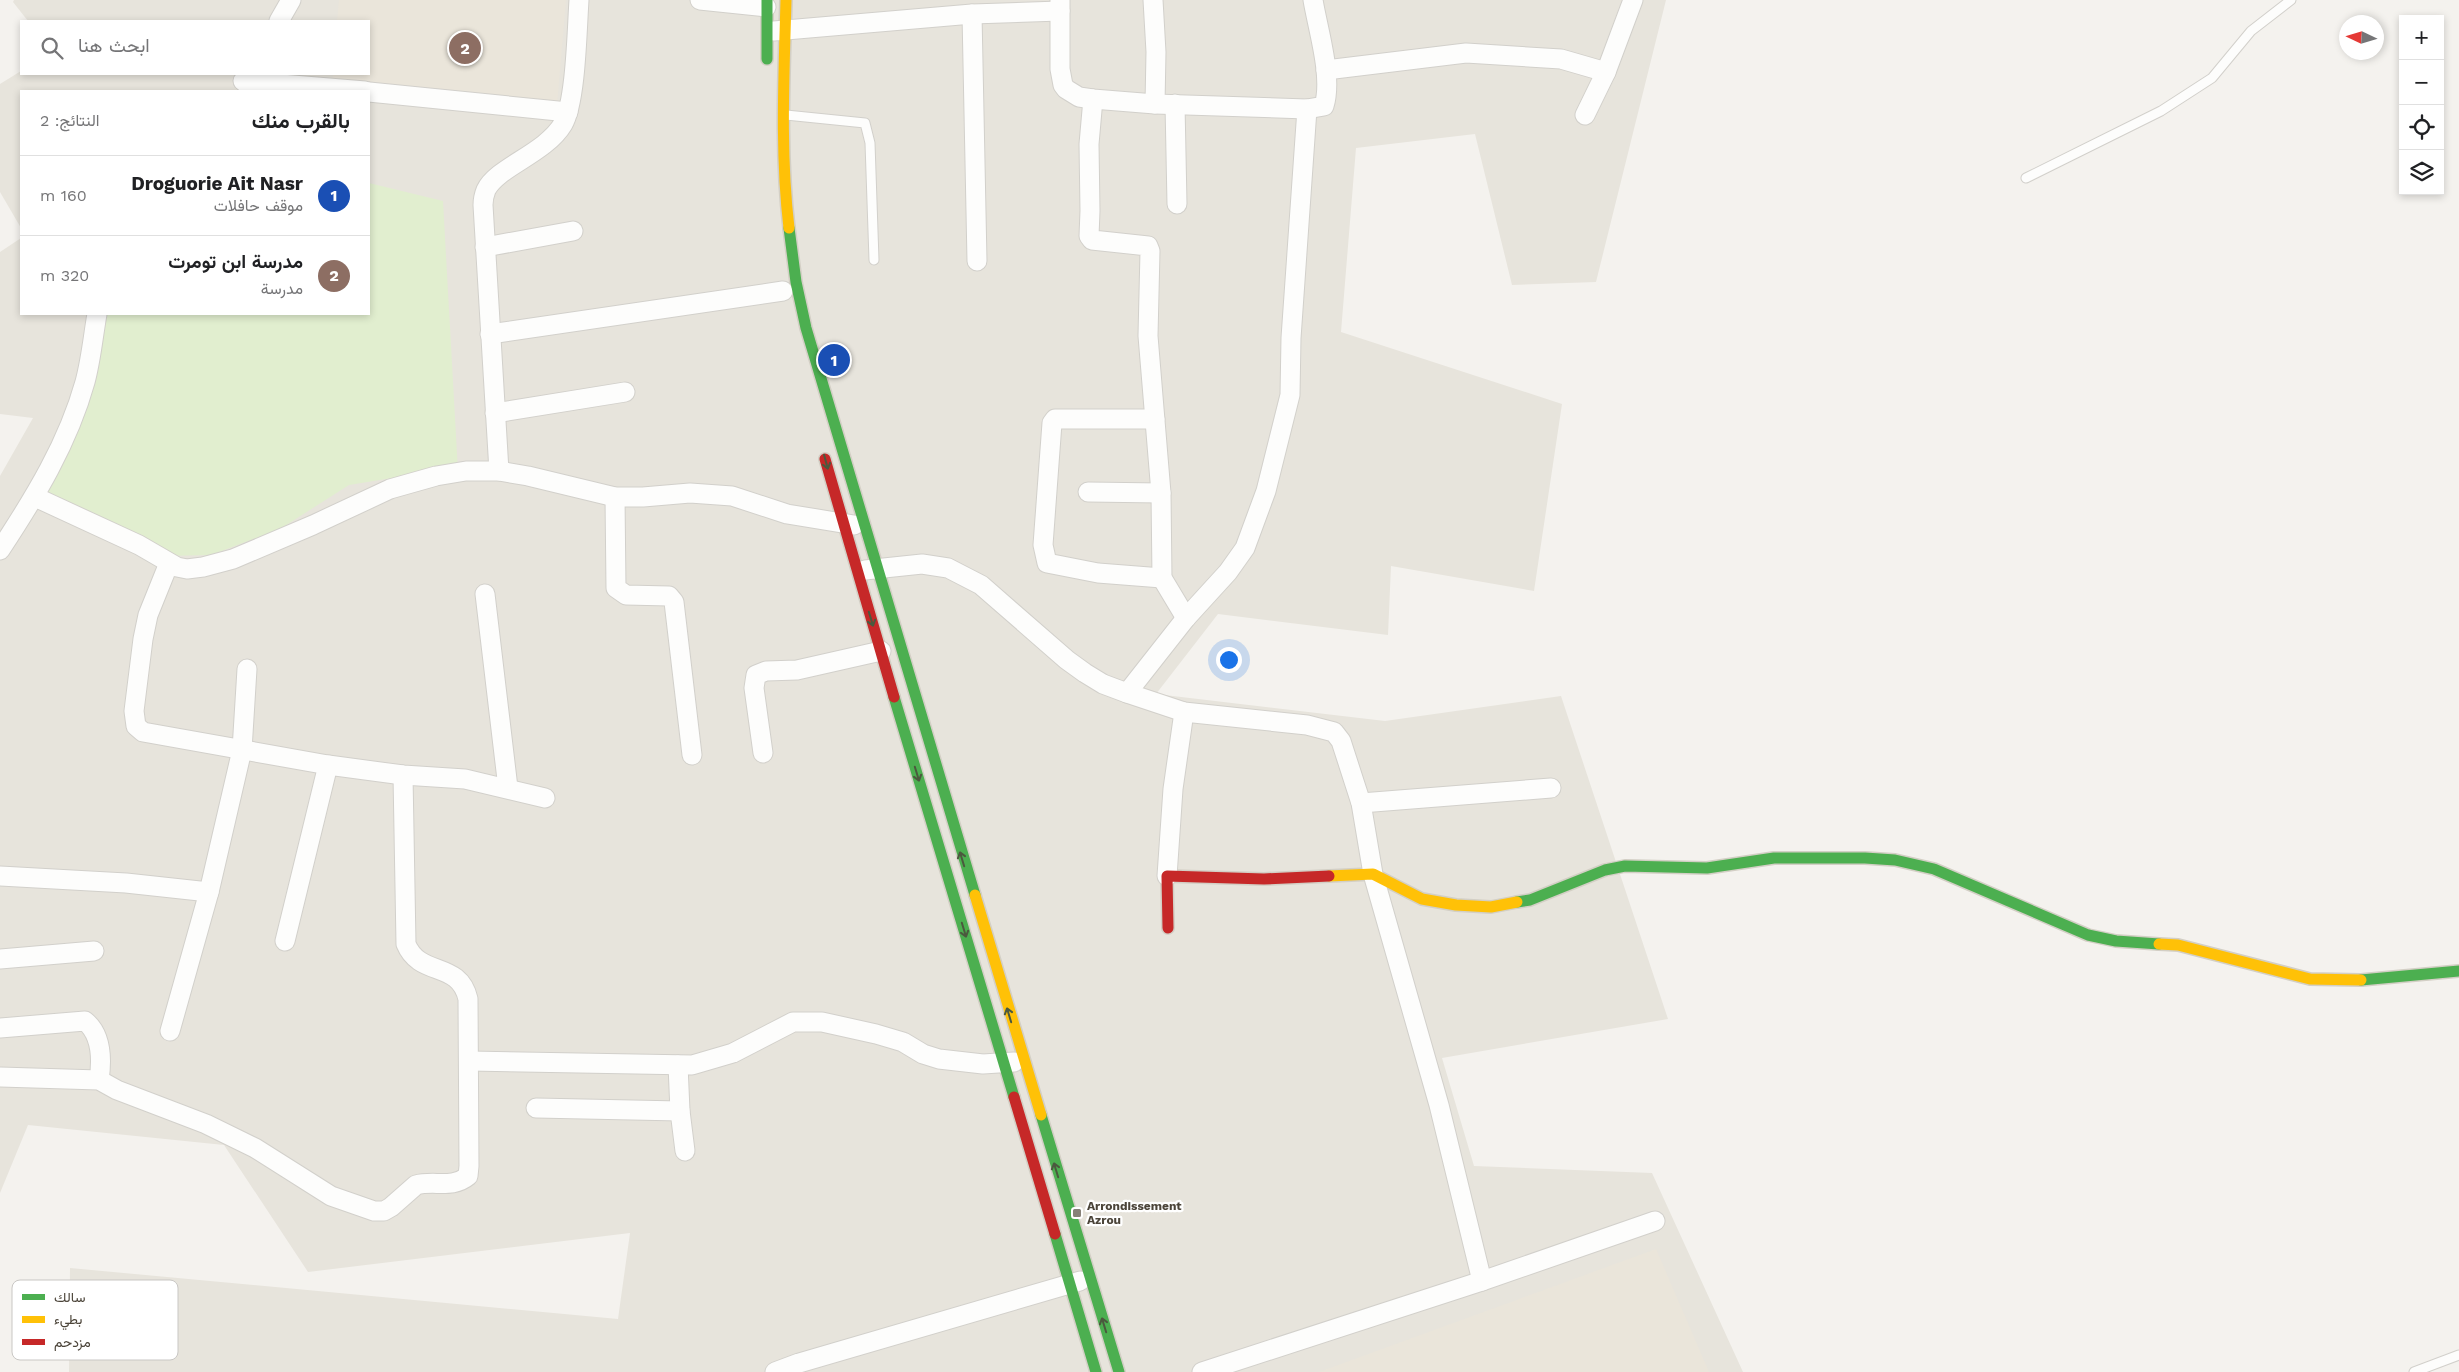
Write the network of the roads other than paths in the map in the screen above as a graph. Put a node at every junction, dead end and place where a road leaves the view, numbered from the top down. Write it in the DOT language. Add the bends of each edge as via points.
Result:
graph roads {
  1 [pos="290,0"];
  2 [pos="579,0"];
  3 [pos="700,0"];
  4 [pos="786,0"];
  5 [pos="1153,0"];
  6 [pos="1313,0"];
  7 [pos="1633,0"];
  8 [pos="2291,0"];
  9 [pos="767,4"];
  10 [pos="1060,6"];
  11 [pos="972,14"];
  12 [pos="280,20"];
  13 [pos="776,31"];
  14 [pos="767,67"];
  15 [pos="1326,70"];
  16 [pos="1606,72"];
  17 [pos="242,82"];
  18 [pos="353,90"];
  19 [pos="370,91"];
  20 [pos="1093,99"];
  21 [pos="1155,104"];
  22 [pos="1175,104"];
  23 [pos="1307,109"];
  24 [pos="568,112"];
  25 [pos="783,115"];
  26 [pos="1585,115"];
  27 [pos="2026,178"];
  28 [pos="1177,204"];
  29 [pos="573,231"];
  30 [pos="485,247"];
  31 [pos="874,260"];
  32 [pos="977,261"];
  33 [pos="783,291"];
  34 [pos="97,315"];
  35 [pos="490,334"];
  36 [pos="625,392"];
  37 [pos="495,413"];
  38 [pos="1155,418"];
  39 [pos="821,443"];
  40 [pos="499,471"];
  41 [pos="1088,492"];
  42 [pos="1161,493"];
  43 [pos="36,497"];
  44 [pos="615,497"];
  45 [pos="843,525"];
  46 [pos="863,525"];
  47 [pos="0,550"];
  48 [pos="170,563"];
  49 [pos="876,569"];
  50 [pos="857,571"];
  51 [pos="1162,578"];
  52 [pos="485,594"];
  53 [pos="1186,618"];
  54 [pos="880,651"];
  55 [pos="247,669"];
  56 [pos="1127,693"];
  57 [pos="1184,712"];
  58 [pos="242,750"];
  59 [pos="762,754"];
  60 [pos="692,755"];
  61 [pos="328,765"];
  62 [pos="403,775"];
  63 [pos="508,788"];
  64 [pos="1551,788"];
  65 [pos="546,798"];
  66 [pos="1361,802"];
  67 [pos="1373,874"];
  68 [pos="0,876"];
  69 [pos="1168,876"];
  70 [pos="209,892"];
  71 [pos="1168,928"];
  72 [pos="285,941"];
  73 [pos="94,951"];
  74 [pos="0,960"];
  75 [pos="2459,971"];
  76 [pos="0,1028"];
  77 [pos="170,1031"];
  78 [pos="469,1061"];
  79 [pos="1023,1061"];
  80 [pos="1004,1063"];
  81 [pos="678,1065"];
  82 [pos="0,1077"];
  83 [pos="99,1080"];
  84 [pos="536,1108"];
  85 [pos="680,1111"];
  86 [pos="686,1151"];
  87 [pos="1655,1221"];
  88 [pos="1090,1278"];
  89 [pos="1482,1281"];
  90 [pos="1069,1284"];
  91 [pos="2459,1355"];
  92 [pos="775,1372"];
  93 [pos="1096,1372"];
  94 [pos="1119,1372"];
  95 [pos="1202,1372"];
  96 [pos="2414,1372"];
  1 -- 12 [label="street"];
  2 -- 24 [label="street"];
  3 -- 9 [label="street"];
  4 -- 13 [label="main road"];
  5 -- 21 [label="street"];
  6 -- 15 [label="street"];
  7 -- 16 [label="street"];
  8 -- 27 [label="lane" via="2251,31 2212,78 2161,111"];
  9 -- 13 [label="main road"];
  10 -- 11 [label="street"];
  10 -- 20 [label="street" via="1063,85 1070,93"];
  11 -- 13 [label="street"];
  11 -- 32 [label="street"];
  13 -- 14 [label="main road"];
  13 -- 25 [label="main road"];
  15 -- 16 [label="street" via="1466,54 1561,59"];
  15 -- 23 [label="street" via="1327,98 1324,106"];
  16 -- 26 [label="street"];
  17 -- 18 [label="street"];
  19 -- 24 [label="street"];
  20 -- 21 [label="street"];
  20 -- 38 [label="street" via="1089,144 1089,236 1092,240 1148,246 1148,336"];
  21 -- 22 [label="street"];
  22 -- 23 [label="street"];
  22 -- 28 [label="street"];
  23 -- 53 [label="street" via="1290,395 1266,491 1245,548"];
  24 -- 30 [label="street" via="555,136 501,174 486,190 483,205"];
  25 -- 31 [label="lane" via="864,123 870,142"];
  25 -- 46 [label="main road" via="786,199 796,282 806,328"];
  29 -- 30 [label="street"];
  30 -- 35 [label="street"];
  33 -- 35 [label="street"];
  34 -- 43 [label="street" via="85,382 60,448"];
  35 -- 37 [label="street"];
  36 -- 37 [label="street"];
  37 -- 40 [label="street"];
  38 -- 42 [label="street"];
  38 -- 51 [label="street" via="1055,419 1052,423 1043,546 1047,563 1089,572"];
  39 -- 45 [label="main road, one-way"];
  40 -- 44 [label="street" via="556,481"];
  40 -- 48 [label="street" via="466,471 390,489 218,564 188,569"];
  41 -- 42 [label="street"];
  42 -- 51 [label="street"];
  43 -- 47 [label="street"];
  43 -- 48 [label="street"];
  44 -- 45 [label="street" via="690,492 717,494 787,514"];
  44 -- 60 [label="street" via="616,588 626,595 669,596 674,602"];
  45 -- 46 [label="street"];
  45 -- 50 [label="main road"];
  46 -- 49 [label="main road"];
  48 -- 58 [label="street" via="145,626 134,711 136,726 150,735"];
  49 -- 50 [label="street"];
  49 -- 56 [label="street" via="922,564 948,568 981,585 1073,664 1103,684"];
  79 -- 49 [label="main road, one-way"];
  50 -- 54 [label="main road, one-way"];
  51 -- 53 [label="street"];
  52 -- 63 [label="street"];
  53 -- 56 [label="street"];
  54 -- 59 [label="street" via="798,670 766,671 756,675 754,688"];
  54 -- 80 [label="main road, one-way"];
  55 -- 58 [label="street"];
  56 -- 57 [label="street"];
  57 -- 66 [label="street" via="1307,725 1334,732 1341,741"];
  57 -- 69 [label="street" via="1173,789"];
  58 -- 61 [label="street"];
  58 -- 70 [label="street"];
  61 -- 62 [label="street"];
  61 -- 72 [label="street"];
  62 -- 63 [label="street" via="465,779"];
  62 -- 78 [label="street" via="406,944 417,960 452,975 466,988"];
  63 -- 65 [label="street"];
  64 -- 66 [label="street"];
  66 -- 67 [label="street"];
  67 -- 69 [label="main road" via="1264,879"];
  67 -- 75 [label="main road" via="1422,899 1491,907 1530,900 1624,866 1708,868 1774,858 1819,857 1895,860 1934,869 2088,935 2116,941 2178,945 2310,979 2363,980"];
  67 -- 89 [label="street" via="1439,1105"];
  68 -- 70 [label="street" via="126,883"];
  69 -- 71 [label="main road"];
  70 -- 77 [label="street"];
  73 -- 74 [label="street"];
  76 -- 83 [label="street" via="84,1021 94,1032 99,1045 102,1061"];
  78 -- 81 [label="street"];
  78 -- 83 [label="street" via="468,1176 447,1184 416,1185 384,1211 353,1205 332,1196 255,1148"];
  79 -- 80 [label="street"];
  88 -- 79 [label="main road, one-way"];
  80 -- 81 [label="street" via="983,1064 939,1058 923,1054 903,1042 850,1027 822,1022 793,1022 733,1052 692,1065"];
  80 -- 90 [label="main road"];
  81 -- 85 [label="street"];
  82 -- 83 [label="street"];
  84 -- 85 [label="street"];
  85 -- 86 [label="street"];
  87 -- 89 [label="street"];
  88 -- 90 [label="street"];
  94 -- 88 [label="main road, one-way"];
  89 -- 95 [label="street"];
  90 -- 92 [label="street"];
  90 -- 93 [label="main road"];
  91 -- 96 [label="lane"];
}
